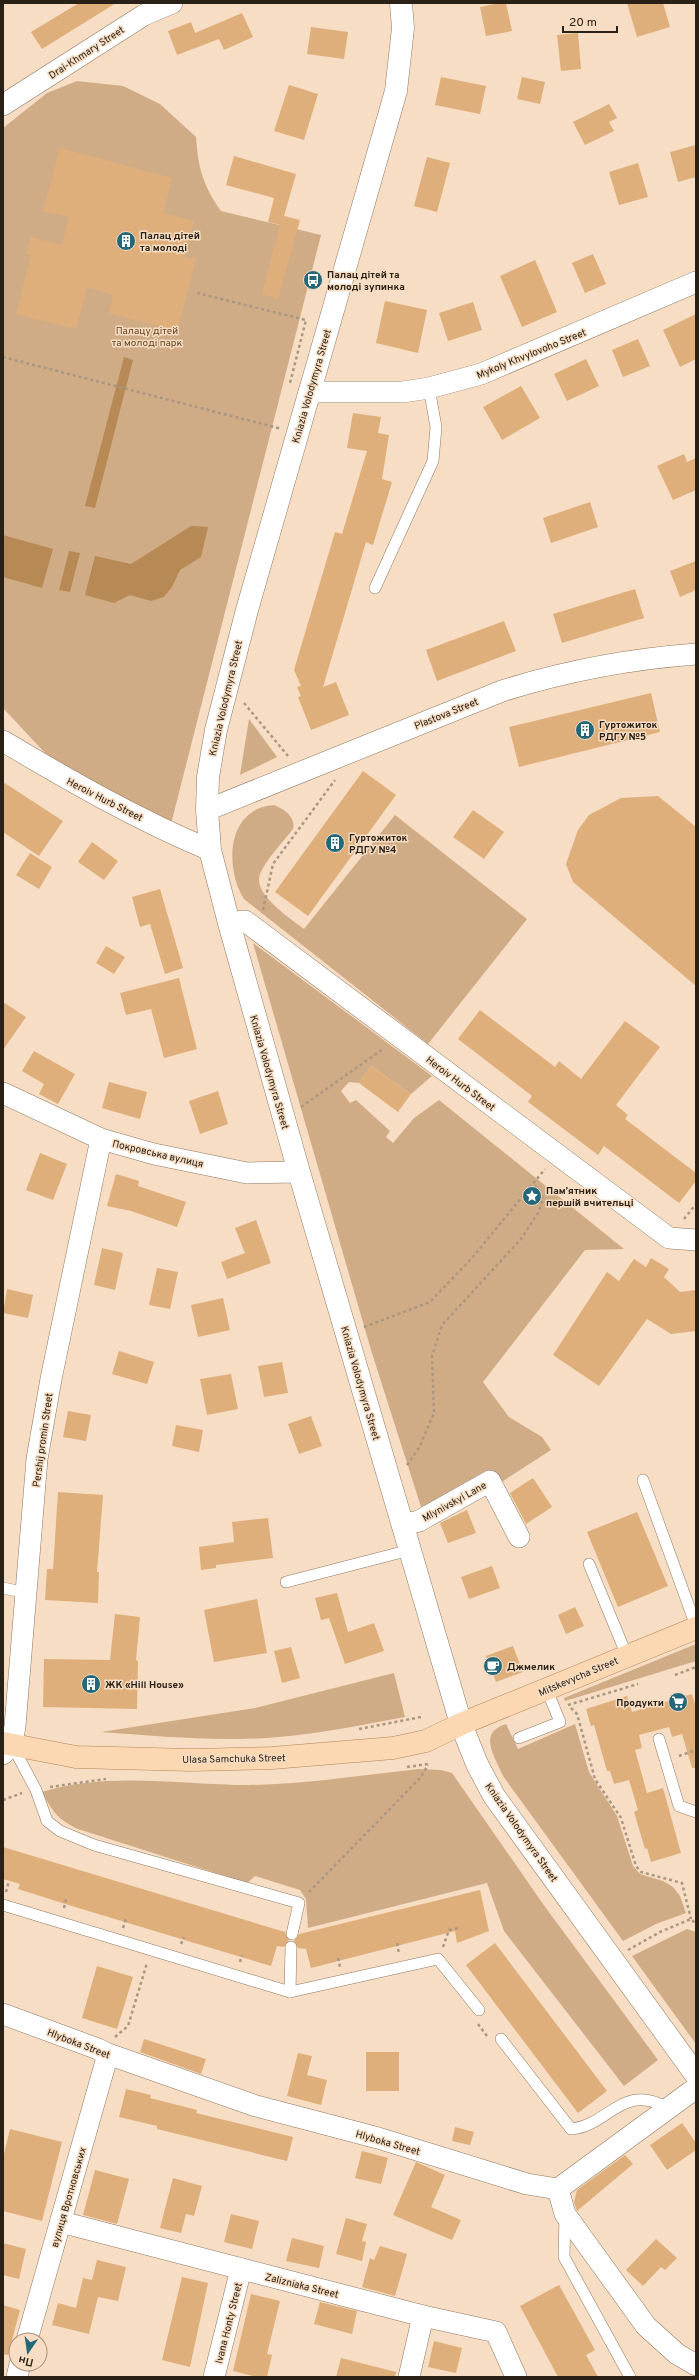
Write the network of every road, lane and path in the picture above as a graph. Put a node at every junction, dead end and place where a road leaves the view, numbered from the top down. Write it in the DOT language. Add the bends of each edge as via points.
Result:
graph roads {
  1 [pos="172,3"];
  2 [pos="401,3"];
  3 [pos="3,105"];
  4 [pos="696,282"];
  5 [pos="197,293"];
  6 [pos="3,357"];
  7 [pos="429,388"];
  8 [pos="288,390"];
  9 [pos="309,392"];
  10 [pos="280,421"];
  11 [pos="375,588"];
  12 [pos="696,654"];
  13 [pos="239,698"];
  14 [pos="3,741"];
  15 [pos="289,757"];
  16 [pos="339,775"];
  17 [pos="206,810"];
  18 [pos="210,850"];
  19 [pos="229,923"];
  20 [pos="258,930"];
  21 [pos="400,1037"];
  22 [pos="3,1093"];
  23 [pos="298,1109"];
  24 [pos="101,1140"];
  25 [pos="557,1154"];
  26 [pos="299,1172"];
  27 [pos="534,1184"];
  28 [pos="696,1240"];
  29 [pos="362,1327"];
  30 [pos="406,1467"];
  31 [pos="643,1480"];
  32 [pos="403,1525"];
  33 [pos="519,1537"];
  34 [pos="410,1550"];
  35 [pos="589,1564"];
  36 [pos="286,1582"];
  37 [pos="3,1588"];
  38 [pos="27,1593"];
  39 [pos="696,1627"];
  40 [pos="627,1656"];
  41 [pos="696,1667"];
  42 [pos="675,1675"];
  43 [pos="638,1684"];
  44 [pos="547,1690"];
  45 [pos="421,1717"];
  46 [pos="461,1724"];
  47 [pos="357,1730"];
  48 [pos="519,1738"];
  49 [pos="659,1739"];
  50 [pos="6,1747"];
  51 [pos="696,1750"];
  52 [pos="686,1754"];
  53 [pos="428,1764"];
  54 [pos="696,1812"];
  55 [pos="298,1903"];
  56 [pos="3,1905"];
  57 [pos="691,1919"];
  58 [pos="696,1924"];
  59 [pos="459,1928"];
  60 [pos="292,1934"];
  61 [pos="291,1947"];
  62 [pos="151,1950"];
  63 [pos="628,1950"];
  64 [pos="438,1959"];
  65 [pos="290,1992"];
  66 [pos="479,2010"];
  67 [pos="3,2014"];
  68 [pos="121,2032"];
  69 [pos="501,2039"];
  70 [pos="108,2054"];
  71 [pos="696,2075"];
  72 [pos="696,2088"];
  73 [pos="668,2108"];
  74 [pos="558,2189"];
  75 [pos="565,2214"];
  76 [pos="61,2222"];
  77 [pos="241,2269"];
  78 [pos="423,2316"];
  79 [pos="29,2332"];
  80 [pos="696,2365"];
  81 [pos="214,2377"];
  82 [pos="409,2377"];
  83 [pos="516,2377"];
  84 [pos="630,2377"];
  1 -- 3 [label="street, Drai-Khmary Street" via="144,15"];
  2 -- 9 [label="street, Kniazia Volodymyra Street" via="403,28 396,91"];
  4 -- 7 [label="street, Mykoly Khvylovoho Street" via="481,374"];
  5 -- 8 [label="path" via="306,320"];
  6 -- 10 [label="path" via="278,428"];
  7 -- 9 [label="street, Mykoly Khvylovoho Street" via="403,392"];
  7 -- 11 [label="lane" via="436,427 434,461"];
  9 -- 17 [label="street, Kniazia Volodymyra Street" via="216,730 208,776"];
  12 -- 17 [label="street, Plastova Street" via="636,661 550,676 502,691"];
  13 -- 15 [label="path"];
  14 -- 18 [label="street, Heroiv Hurb Street" via="60,776 184,840"];
  16 -- 20 [label="path" via="274,864"];
  17 -- 18 [label="street, Kniazia Volodymyra Street"];
  18 -- 19 [label="street, Kniazia Volodymyra Street"];
  19 -- 20 [label="street, Heroiv Hurb Street" via="245,921"];
  19 -- 26 [label="street, Kniazia Volodymyra Street"];
  20 -- 21 [label="street, Heroiv Hurb Street"];
  21 -- 23 [label="path"];
  21 -- 25 [label="street, Heroiv Hurb Street"];
  22 -- 24 [label="street, Покровська вулиця"];
  24 -- 26 [label="street, Покровська вулиця" via="247,1173"];
  24 -- 38 [label="street, Pershij promin Street" via="40,1438"];
  25 -- 27 [label="path"];
  25 -- 28 [label="street, Heroiv Hurb Street" via="669,1238"];
  26 -- 32 [label="street, Kniazia Volodymyra Street"];
  27 -- 29 [label="path" via="472,1258 430,1302"];
  27 -- 30 [label="path" via="543,1199 538,1213 522,1239 442,1325 432,1356 434,1414 419,1448"];
  31 -- 39 [label="lane"];
  32 -- 33 [label="street, Mlynivskyi Lane" via="419,1521 490,1481"];
  32 -- 34 [label="street, Kniazia Volodymyra Street"];
  34 -- 36 [label="lane"];
  34 -- 46 [label="street, Kniazia Volodymyra Street"];
  35 -- 40 [label="lane"];
  37 -- 38 [label="lane"];
  38 -- 50 [label="street, Pershij promin Street"];
  39 -- 40 [label="main road, Mitskevycha Street"];
  40 -- 44 [label="main road, Mitskevycha Street"];
  41 -- 42 [label="path"];
  43 -- 57 [label="path" via="567,1705 577,1714 595,1779 620,1818 636,1866 641,1872 682,1883"];
  44 -- 46 [label="main road, Mitskevycha Street"];
  44 -- 48 [label="lane" via="560,1722"];
  45 -- 47 [label="path"];
  46 -- 50 [label="main road, Ulasa Samchuka Street" via="426,1741 393,1748 272,1758 191,1760 76,1757"];
  46 -- 71 [label="street, Kniazia Volodymyra Street" via="477,1764 494,1796"];
  49 -- 54 [label="lane" via="680,1806"];
  50 -- 55 [label="lane" via="36,1790 46,1821 60,1831 94,1845"];
  51 -- 52 [label="path"];
  53 -- 55 [label="path" via="421,1777"];
  55 -- 60 [label="lane"];
  56 -- 62 [label="lane"];
  57 -- 58 [label="path"];
  57 -- 63 [label="path" via="660,1932"];
  59 -- 64 [label="path" via="450,1930"];
  61 -- 65 [label="lane"];
  62 -- 65 [label="lane"];
  62 -- 68 [label="path" via="128,2026"];
  64 -- 65 [label="lane"];
  64 -- 66 [label="lane"];
  66 -- 69 [label="path" via="472,2016 494,2045"];
  67 -- 70 [label="street, Hlyboka Street"];
  69 -- 73 [label="lane" via="571,2130 583,2128 615,2107 634,2100 654,2100"];
  70 -- 74 [label="street, Hlyboka Street" via="256,2106 378,2138 527,2184"];
  70 -- 76 [label="street, вулиця Вротновських"];
  72 -- 73 [label="street"];
  73 -- 74 [label="street"];
  74 -- 75 [label="street"];
  75 -- 80 [label="street" via="646,2326 676,2354"];
  75 -- 84 [label="lane" via="564,2257"];
  76 -- 77 [label="street, Zalizniaka Street"];
  76 -- 79 [label="street, вулиця Вротновських"];
  77 -- 78 [label="street, Zalizniaka Street"];
  77 -- 81 [label="street, Ivana Honty Street"];
  78 -- 82 [label="street"];
  78 -- 83 [label="street, Zalizniaka Street" via="496,2332"];
}
